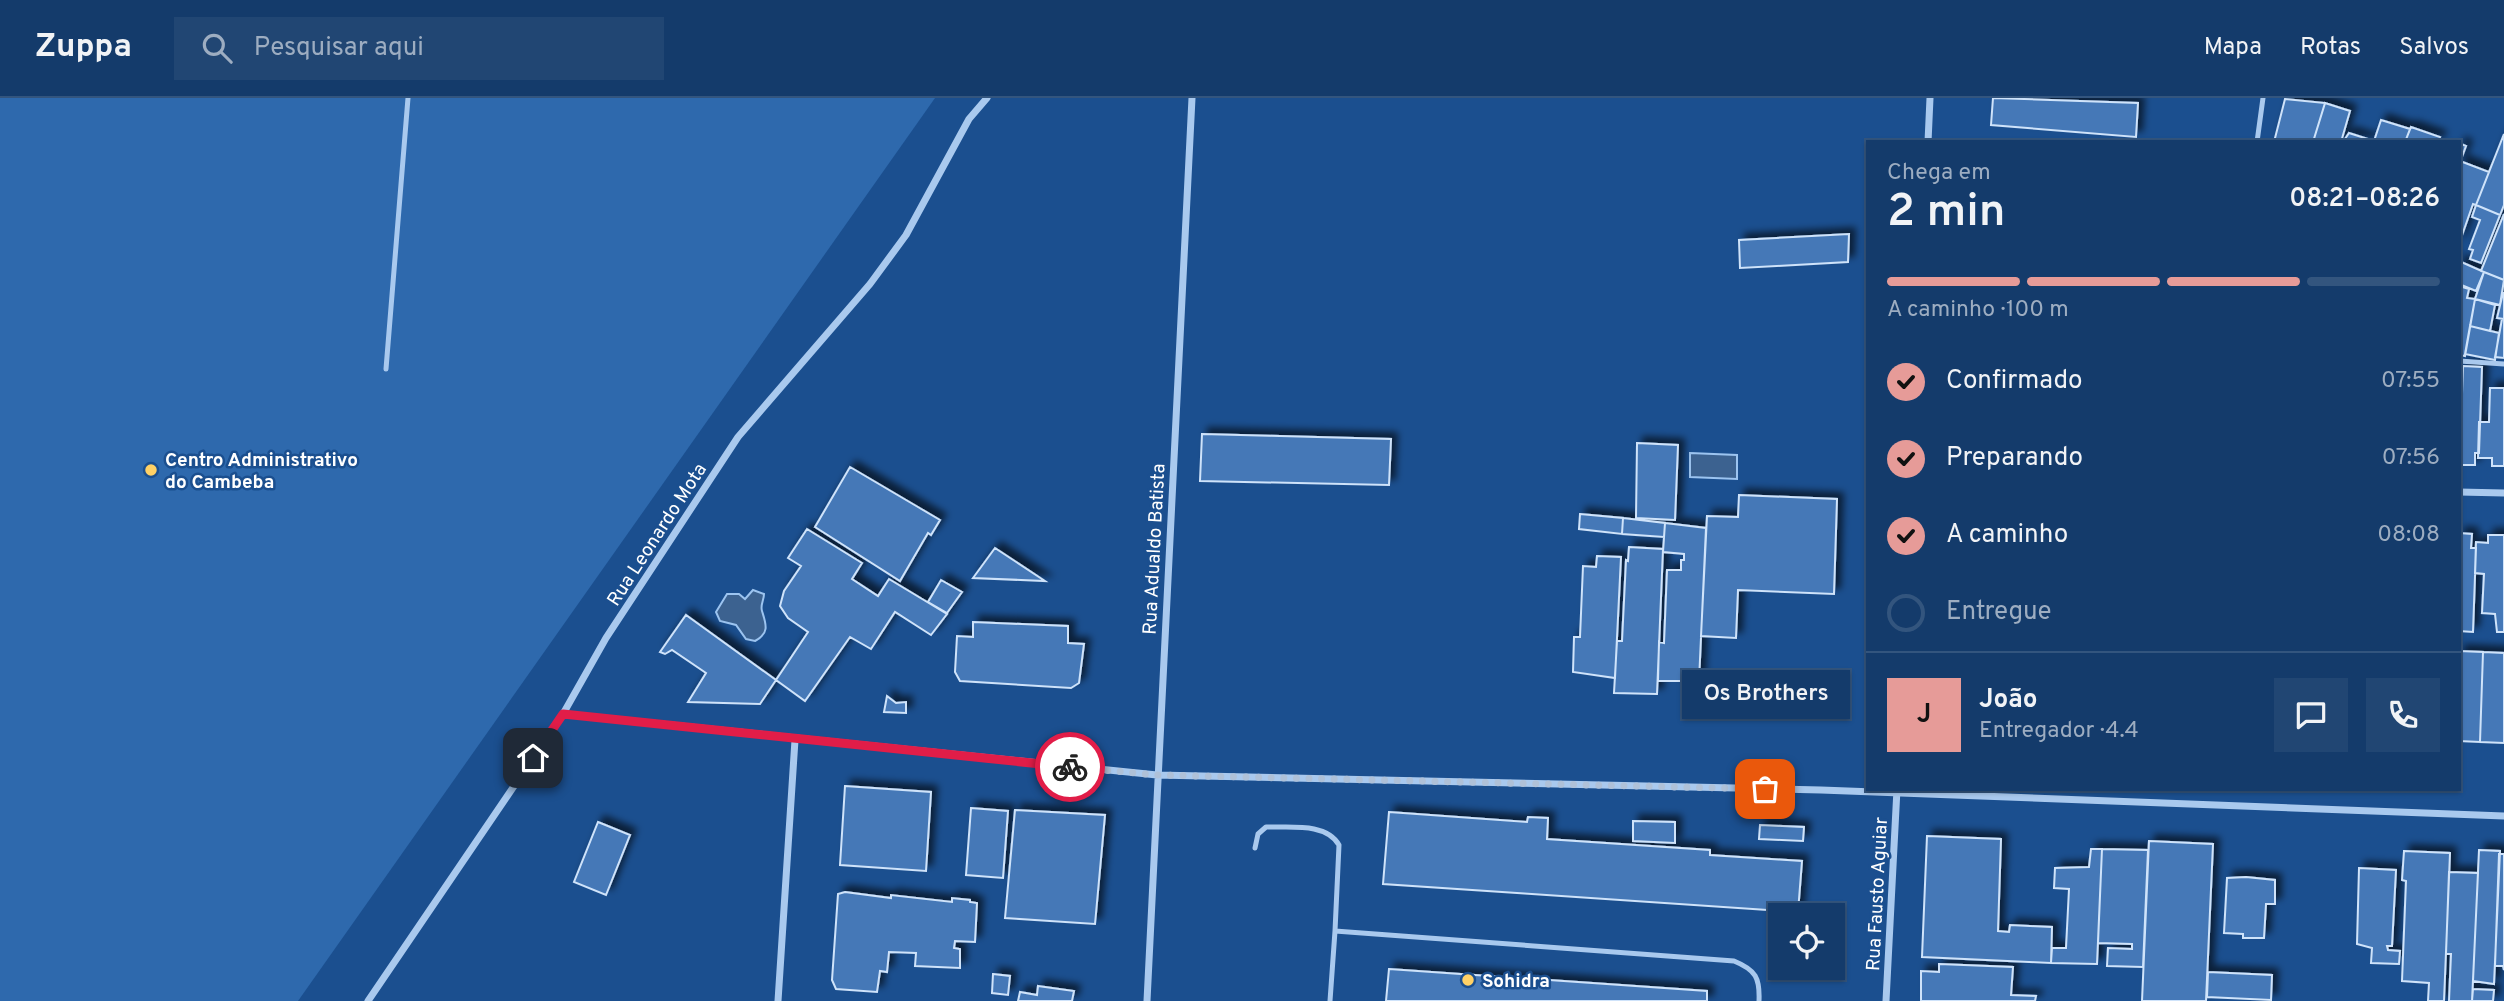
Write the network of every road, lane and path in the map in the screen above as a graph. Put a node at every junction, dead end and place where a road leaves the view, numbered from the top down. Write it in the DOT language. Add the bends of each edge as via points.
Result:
graph roads {
  1 [pos="408,98"];
  2 [pos="987,98"];
  3 [pos="1192,98"];
  4 [pos="1930,98"];
  5 [pos="2263,98"];
  6 [pos="1928,140"];
  7 [pos="2257,140"];
  8 [pos="2461,361"];
  9 [pos="2504,364"];
  10 [pos="386,369"];
  11 [pos="2461,492"];
  12 [pos="2504,493"];
  13 [pos="563,714"];
  14 [pos="795,740"];
  15 [pos="1157,775"];
  16 [pos="1897,792"];
  17 [pos="2504,816"];
  18 [pos="1255,848"];
  19 [pos="1335,931"];
  20 [pos="368,1001"];
  21 [pos="778,1001"];
  22 [pos="1147,1001"];
  23 [pos="1330,1001"];
  24 [pos="1759,1001"];
  25 [pos="1886,1001"];
  1 -- 10 [label="lane"];
  2 -- 13 [label="street, Rua Leonardo Mota" via="963,130 906,235 870,284 738,437 606,638"];
  3 -- 15 [label="street, Rua Adualdo Batista"];
  4 -- 6 [label="street"];
  5 -- 7 [label="lane"];
  8 -- 9 [label="lane"];
  11 -- 12 [label="street"];
  13 -- 14 [label="street"];
  13 -- 20 [label="street, Rua Leonardo Mota"];
  14 -- 15 [label="street"];
  14 -- 21 [label="street"];
  15 -- 16 [label="street"];
  15 -- 22 [label="street, Rua Adualdo Batista"];
  16 -- 17 [label="street"];
  16 -- 25 [label="street, Rua Fausto Aguiar"];
  18 -- 19 [label="lane" via="1258,834 1266,827 1323,830 1335,837 1339,845"];
  19 -- 23 [label="lane"];
  19 -- 24 [label="lane" via="1734,961 1751,968 1760,980"];
}
